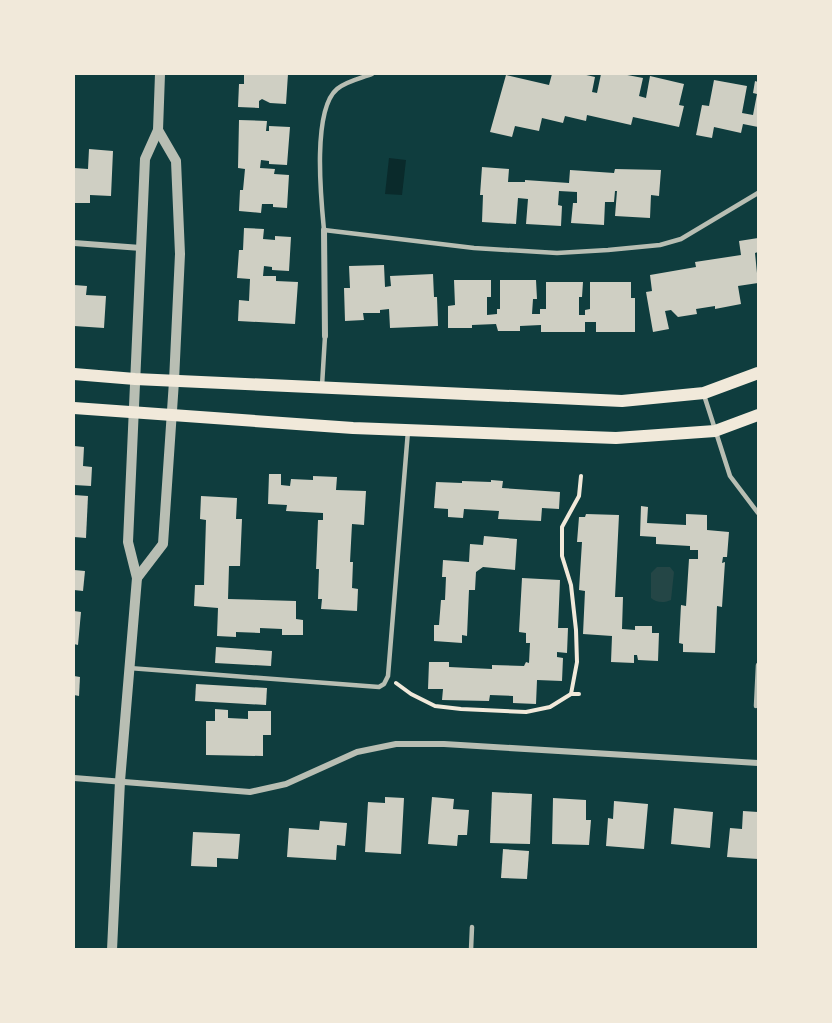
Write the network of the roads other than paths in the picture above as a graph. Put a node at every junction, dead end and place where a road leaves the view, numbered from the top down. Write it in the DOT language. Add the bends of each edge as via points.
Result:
graph roads {
  1 [pos="160,74"];
  2 [pos="372,74"];
  3 [pos="158,130"];
  4 [pos="759,193"];
  5 [pos="324,230"];
  6 [pos="74,243"];
  7 [pos="141,248"];
  8 [pos="325,336"];
  9 [pos="759,373"];
  10 [pos="74,374"];
  11 [pos="135,379"];
  12 [pos="174,381"];
  13 [pos="322,386"];
  14 [pos="704,393"];
  15 [pos="74,408"];
  16 [pos="134,413"];
  17 [pos="172,415"];
  18 [pos="759,415"];
  19 [pos="408,429"];
  20 [pos="715,431"];
  21 [pos="759,513"];
  22 [pos="137,578"];
  23 [pos="759,665"];
  24 [pos="129,668"];
  25 [pos="756,706"];
  26 [pos="759,763"];
  27 [pos="74,778"];
  28 [pos="120,781"];
  29 [pos="472,927"];
  30 [pos="112,950"];
  31 [pos="471,950"];
  1 -- 3 [label="street"];
  2 -- 5 [label="lane" via="337,89 323,114 320,183"];
  3 -- 7 [label="street" via="145,159"];
  3 -- 12 [label="street" via="176,161 180,254"];
  4 -- 5 [label="lane" via="681,239 608,250 557,254"];
  5 -- 8 [label="street"];
  6 -- 7 [label="street"];
  7 -- 11 [label="street"];
  8 -- 13 [label="lane"];
  9 -- 14 [label="main road"];
  10 -- 11 [label="main road"];
  11 -- 12 [label="main road"];
  11 -- 16 [label="street"];
  12 -- 13 [label="main road"];
  12 -- 17 [label="street"];
  13 -- 14 [label="main road" via="622,401"];
  14 -- 20 [label="lane"];
  15 -- 16 [label="main road"];
  16 -- 17 [label="main road"];
  16 -- 22 [label="street" via="128,542"];
  17 -- 19 [label="main road"];
  17 -- 22 [label="street" via="163,544"];
  18 -- 20 [label="main road"];
  19 -- 20 [label="main road" via="616,438"];
  19 -- 24 [label="lane" via="388,676 384,684 379,687"];
  20 -- 21 [label="lane" via="730,476"];
  22 -- 24 [label="street"];
  23 -- 25 [label="lane"];
  24 -- 28 [label="street"];
  26 -- 28 [label="street" via="396,744 357,752 286,784 250,792"];
  27 -- 28 [label="street"];
  28 -- 30 [label="street"];
  29 -- 31 [label="lane"];
}
